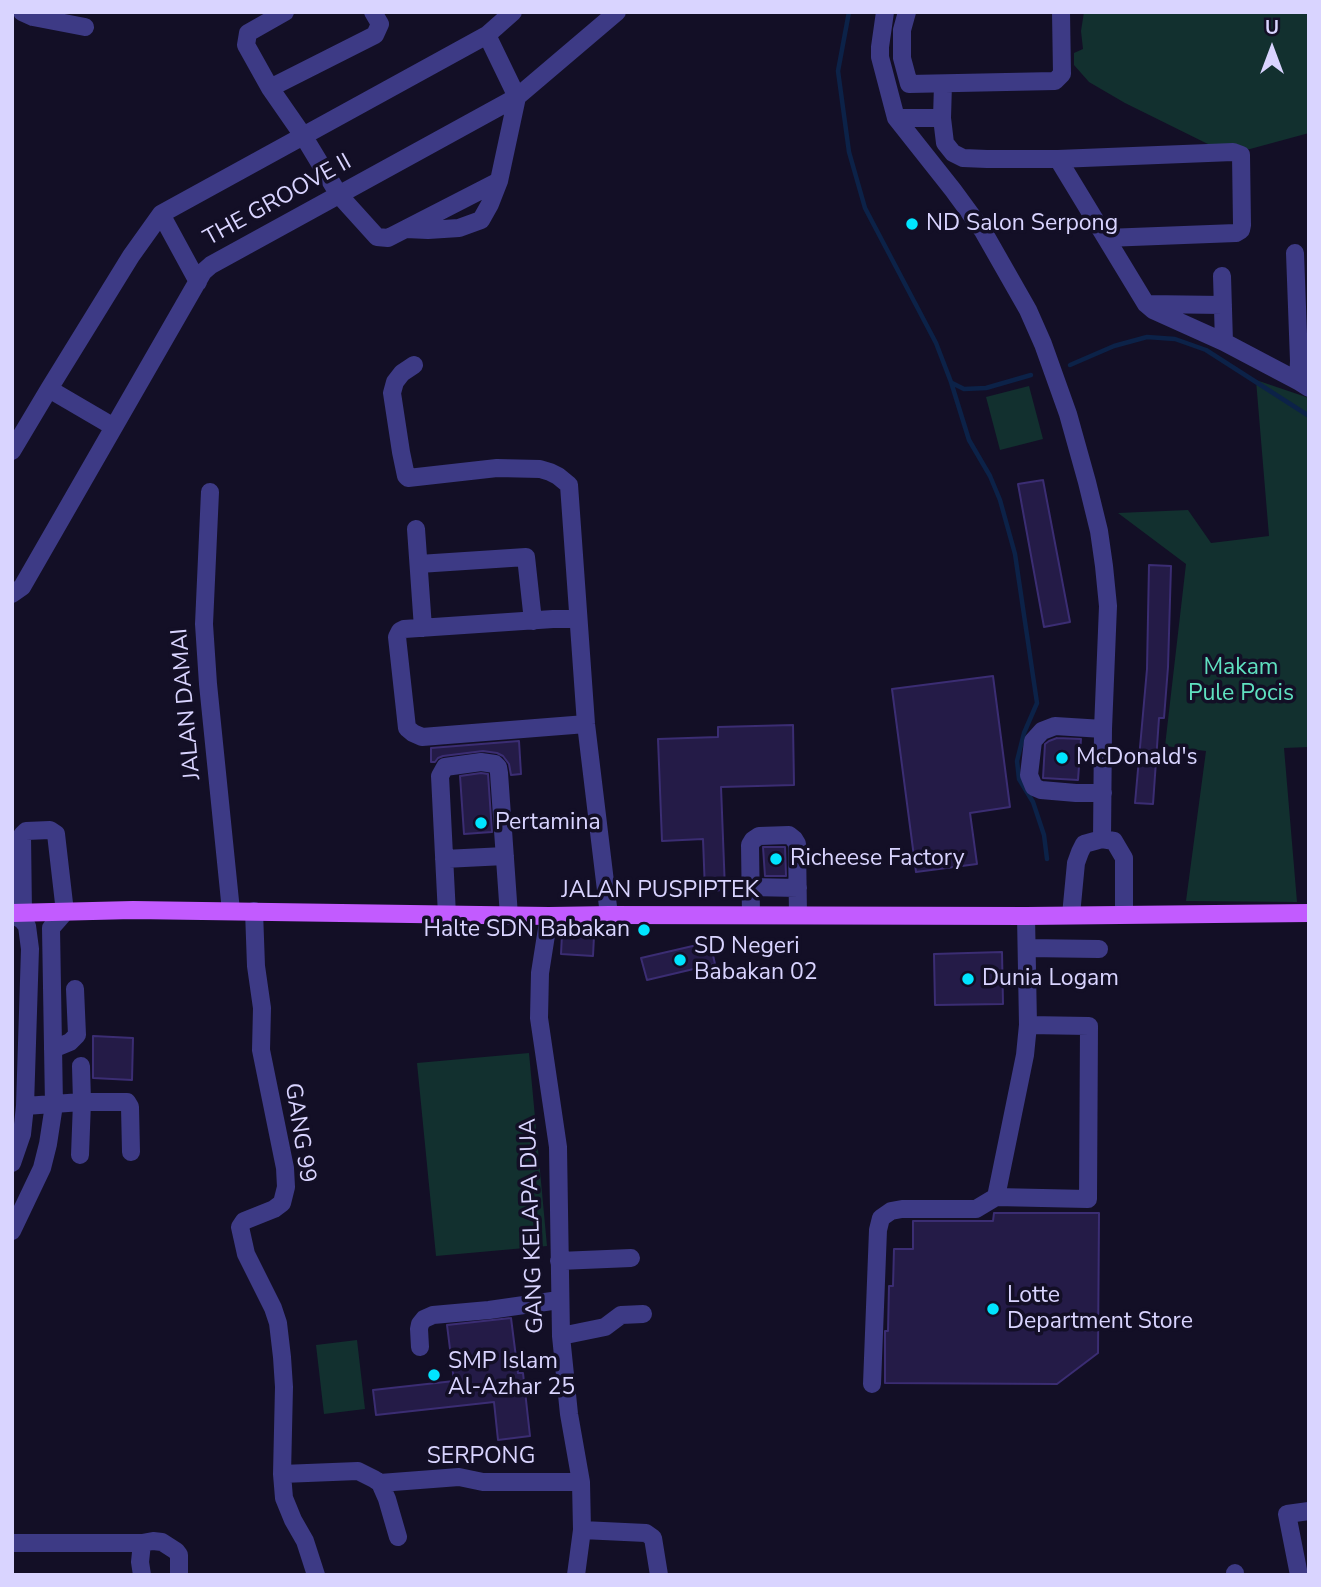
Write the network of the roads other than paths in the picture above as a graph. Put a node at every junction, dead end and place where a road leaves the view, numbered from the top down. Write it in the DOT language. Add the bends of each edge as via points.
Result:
graph roads {
  1 [pos="22,12"];
  2 [pos="285,12"];
  3 [pos="373,12"];
  4 [pos="513,12"];
  5 [pos="617,12"];
  6 [pos="885,12"];
  7 [pos="907,12"];
  8 [pos="1061,12"];
  9 [pos="85,27"];
  10 [pos="487,35"];
  11 [pos="943,83"];
  12 [pos="270,88"];
  13 [pos="517,97"];
  14 [pos="896,118"];
  15 [pos="942,118"];
  16 [pos="304,137"];
  17 [pos="1058,159"];
  18 [pos="499,181"];
  19 [pos="339,195"];
  20 [pos="161,214"];
  21 [pos="406,229"];
  22 [pos="1106,239"];
  23 [pos="1295,253"];
  24 [pos="1222,276"];
  25 [pos="198,282"];
  26 [pos="1146,304"];
  27 [pos="1223,305"];
  28 [pos="1224,342"];
  29 [pos="414,365"];
  30 [pos="1303,385"];
  31 [pos="49,389"];
  32 [pos="114,427"];
  33 [pos="12,451"];
  34 [pos="210,492"];
  35 [pos="416,529"];
  36 [pos="419,564"];
  37 [pos="15,587"];
  38 [pos="578,619"];
  39 [pos="533,621"];
  40 [pos="423,628"];
  41 [pos="586,724"];
  42 [pos="1103,729"];
  43 [pos="1103,793"];
  44 [pos="1102,839"];
  45 [pos="505,856"];
  46 [pos="444,859"];
  47 [pos="750,887"];
  48 [pos="798,888"];
  49 [pos="231,911"];
  50 [pos="254,911"];
  51 [pos="65,912"];
  52 [pos="1309,912"];
  53 [pos="16,913"];
  54 [pos="1124,914"];
  55 [pos="447,915"];
  56 [pos="609,915"];
  57 [pos="751,915"];
  58 [pos="798,915"];
  59 [pos="1072,915"];
  60 [pos="509,916"];
  61 [pos="549,916"];
  62 [pos="1026,916"];
  63 [pos="1027,948"];
  64 [pos="1099,949"];
  65 [pos="75,989"];
  66 [pos="20,1024"];
  67 [pos="1028,1025"];
  68 [pos="53,1049"];
  69 [pos="81,1066"];
  70 [pos="82,1102"];
  71 [pos="54,1105"];
  72 [pos="25,1106"];
  73 [pos="131,1152"];
  74 [pos="80,1155"];
  75 [pos="12,1163"];
  76 [pos="996,1197"];
  77 [pos="12,1231"];
  78 [pos="631,1258"];
  79 [pos="559,1261"];
  80 [pos="559,1300"];
  81 [pos="643,1314"];
  82 [pos="561,1336"];
  83 [pos="420,1347"];
  84 [pos="872,1384"];
  85 [pos="282,1474"];
  86 [pos="581,1482"];
  87 [pos="380,1483"];
  88 [pos="1309,1511"];
  89 [pos="582,1530"];
  90 [pos="398,1537"];
  91 [pos="12,1543"];
  92 [pos="142,1543"];
  93 [pos="142,1575"];
  94 [pos="179,1575"];
  95 [pos="316,1575"];
  96 [pos="576,1575"];
  97 [pos="659,1575"];
  98 [pos="1299,1575"];
  1 -- 9 [label="street"];
  2 -- 12 [label="street" via="248,33 246,45"];
  3 -- 12 [label="street" via="380,24 375,35"];
  4 -- 10 [label="street"];
  5 -- 13 [label="street, THE GROOVE II"];
  6 -- 14 [label="street" via="880,57"];
  7 -- 11 [label="street" via="902,58 909,84"];
  8 -- 11 [label="street" via="1062,74 1055,81"];
  10 -- 13 [label="street"];
  10 -- 16 [label="street"];
  11 -- 15 [label="street"];
  12 -- 16 [label="street"];
  13 -- 18 [label="street"];
  13 -- 19 [label="street, THE GROOVE II"];
  14 -- 15 [label="street"];
  14 -- 42 [label="street" via="983,231 1028,310 1064,404 1087,482 1104,566 1108,606"];
  15 -- 17 [label="street" via="946,143 962,158"];
  16 -- 19 [label="street"];
  16 -- 20 [label="street"];
  17 -- 22 [label="street"];
  17 -- 22 [label="street" via="1241,155 1241,230"];
  18 -- 21 [label="street"];
  18 -- 21 [label="street" via="481,220 459,228"];
  19 -- 21 [label="street" via="377,237 388,238"];
  19 -- 25 [label="street, THE GROOVE II" via="211,265"];
  20 -- 25 [label="street"];
  20 -- 31 [label="street"];
  22 -- 26 [label="street"];
  23 -- 30 [label="street"];
  24 -- 27 [label="street"];
  25 -- 32 [label="street, THE GROOVE II"];
  26 -- 27 [label="street"];
  26 -- 28 [label="street"];
  27 -- 28 [label="street"];
  28 -- 30 [label="street"];
  29 -- 38 [label="street" via="402,373 392,393 406,476 540,469 566,482"];
  31 -- 32 [label="street"];
  31 -- 33 [label="street"];
  32 -- 37 [label="street, THE GROOVE II"];
  34 -- 49 [label="street, JALAN DAMAI" via="204,624"];
  35 -- 36 [label="street"];
  36 -- 39 [label="street" via="526,558"];
  36 -- 40 [label="street"];
  38 -- 39 [label="street"];
  38 -- 41 [label="street"];
  39 -- 40 [label="street"];
  40 -- 41 [label="street" via="404,629 397,636 410,732 422,737"];
  41 -- 56 [label="street"];
  42 -- 43 [label="street"];
  42 -- 43 [label="street" via="1055,726 1042,731 1033,741 1029,775 1034,787 1041,790"];
  43 -- 44 [label="street"];
  44 -- 54 [label="street" via="1114,841 1124,858"];
  44 -- 59 [label="street" via="1084,844 1080,852"];
  45 -- 46 [label="street"];
  45 -- 46 [label="street" via="498,767 481,762 445,767 440,776"];
  45 -- 60 [label="street"];
  46 -- 55 [label="street"];
  47 -- 48 [label="street"];
  47 -- 48 [label="street" via="753,840 789,835 797,844"];
  47 -- 57 [label="street"];
  48 -- 58 [label="street"];
  49 -- 50 [label="main road, JALAN PUSPIPTEK"];
  49 -- 51 [label="main road, JALAN PUSPIPTEK"];
  50 -- 55 [label="main road, JALAN PUSPIPTEK"];
  50 -- 85 [label="street, GANG 99" via="261,1051 286,1187 282,1203 240,1227 246,1254 278,1323 284,1387"];
  51 -- 53 [label="main road, JALAN PUSPIPTEK"];
  51 -- 53 [label="street" via="56,834 35,829 22,835"];
  51 -- 68 [label="street" via="51,928"];
  52 -- 54 [label="main road, JALAN PUSPIPTEK"];
  53 -- 66 [label="street" via="29,935"];
  54 -- 59 [label="main road, JALAN PUSPIPTEK"];
  55 -- 60 [label="main road, JALAN PUSPIPTEK"];
  56 -- 57 [label="main road, JALAN PUSPIPTEK"];
  56 -- 61 [label="main road, JALAN PUSPIPTEK"];
  57 -- 58 [label="main road, JALAN PUSPIPTEK"];
  58 -- 62 [label="main road, JALAN PUSPIPTEK"];
  59 -- 62 [label="main road, JALAN PUSPIPTEK"];
  60 -- 61 [label="main road, JALAN PUSPIPTEK"];
  61 -- 79 [label="street, GANG KELAPA DUA" via="539,1018 558,1147"];
  62 -- 63 [label="street"];
  63 -- 64 [label="street"];
  63 -- 67 [label="street"];
  65 -- 68 [label="street" via="77,1035"];
  66 -- 72 [label="street"];
  67 -- 76 [label="street"];
  67 -- 76 [label="street" via="1088,1026 1088,1199"];
  68 -- 71 [label="street"];
  69 -- 70 [label="street"];
  70 -- 71 [label="street"];
  70 -- 73 [label="street" via="129,1104"];
  70 -- 74 [label="street"];
  71 -- 72 [label="street"];
  71 -- 77 [label="street" via="41,1168"];
  72 -- 75 [label="street"];
  76 -- 84 [label="street" via="976,1209 902,1209 881,1218"];
  78 -- 79 [label="street"];
  79 -- 80 [label="street, GANG KELAPA DUA"];
  80 -- 82 [label="street, GANG KELAPA DUA"];
  80 -- 83 [label="street" via="433,1315 420,1324"];
  81 -- 82 [label="street" via="621,1315 605,1328"];
  82 -- 86 [label="street, GANG KELAPA DUA"];
  85 -- 87 [label="street" via="358,1471"];
  85 -- 95 [label="street, GANG 99" via="284,1498"];
  86 -- 87 [label="street, SERPONG" via="483,1482 459,1477"];
  86 -- 89 [label="street, GANG KELAPA DUA"];
  87 -- 90 [label="street"];
  88 -- 98 [label="street" via="1287,1514"];
  89 -- 96 [label="street, GANG KELAPA DUA"];
  89 -- 97 [label="street" via="646,1533 653,1538"];
  91 -- 92 [label="street"];
  92 -- 93 [label="street"];
  92 -- 94 [label="street" via="162,1542 176,1550"];
}
